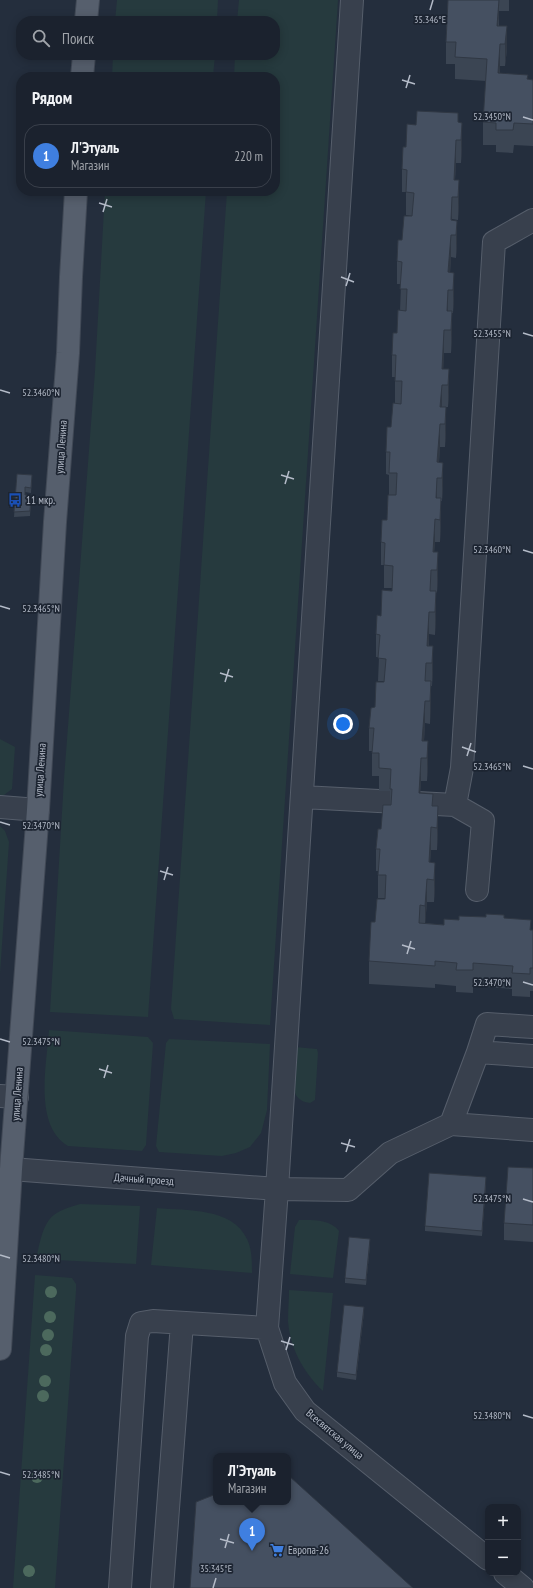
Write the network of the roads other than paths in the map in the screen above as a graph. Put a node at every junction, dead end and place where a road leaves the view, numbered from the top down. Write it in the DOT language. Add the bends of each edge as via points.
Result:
graph roads {
  1 [pos="88,0"];
  2 [pos="352,0"];
  3 [pos="86,16"];
  4 [pos="84,60"];
  5 [pos="82,72"];
  6 [pos="76,196"];
  7 [pos="533,220"];
  8 [pos="302,797"];
  9 [pos="455,805"];
  10 [pos="0,807"];
  11 [pos="38,810"];
  12 [pos="477,890"];
  13 [pos="533,1027"];
  14 [pos="478,1052"];
  15 [pos="533,1056"];
  16 [pos="8,1097"];
  17 [pos="451,1124"];
  18 [pos="533,1130"];
  19 [pos="6,1169"];
  20 [pos="277,1189"];
  21 [pos="182,1323"];
  22 [pos="267,1328"];
  23 [pos="0,1349"];
  24 [pos="485,1558"];
  25 [pos="509,1576"];
  26 [pos="120,1588"];
  27 [pos="162,1588"];
  28 [pos="523,1588"];
  1 -- 3 [label="main road"];
  2 -- 8 [label="street, Всесвятская улица"];
  4 -- 5 [label="main road"];
  6 -- 11 [label="main road, улица Ленина"];
  7 -- 9 [label="street" via="494,242 462,768"];
  8 -- 9 [label="street"];
  8 -- 20 [label="street, Всесвятская улица"];
  9 -- 12 [label="street" via="483,821"];
  10 -- 11 [label="street"];
  11 -- 16 [label="main road, улица Ленина"];
  13 -- 14 [label="street" via="487,1024"];
  14 -- 15 [label="street"];
  14 -- 17 [label="street"];
  16 -- 19 [label="main road, улица Ленина"];
  17 -- 18 [label="street"];
  17 -- 20 [label="street, Дачный проезд" via="390,1153 348,1190"];
  19 -- 20 [label="street, Дачный проезд"];
  19 -- 23 [label="main road, улица Ленина"];
  20 -- 22 [label="street, Всесвятская улица"];
  21 -- 22 [label="street"];
  21 -- 26 [label="street" via="142,1323 137,1336"];
  21 -- 27 [label="street"];
  22 -- 24 [label="street, Всесвятская улица" via="285,1383 306,1411"];
  25 -- 28 [label="street"];
}
